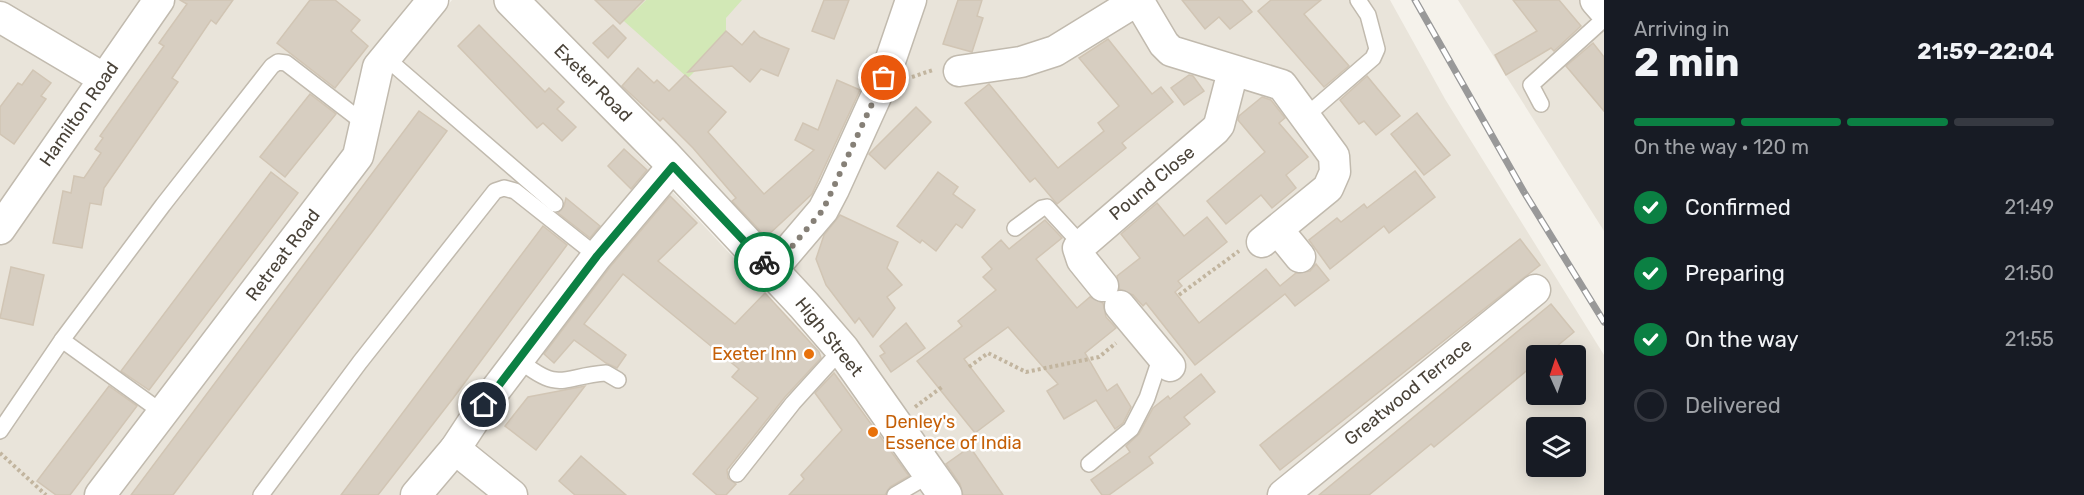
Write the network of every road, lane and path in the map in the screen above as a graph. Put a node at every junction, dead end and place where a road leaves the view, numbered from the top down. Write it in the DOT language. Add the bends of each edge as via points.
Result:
graph roads {
  1 [pos="159,0"];
  2 [pos="433,0"];
  3 [pos="511,0"];
  4 [pos="911,0"];
  5 [pos="1138,0"];
  6 [pos="1358,0"];
  7 [pos="1597,0"];
  8 [pos="1604,8"];
  9 [pos="0,17"];
  10 [pos="1604,19"];
  11 [pos="385,57"];
  12 [pos="1233,70"];
  13 [pos="959,71"];
  14 [pos="103,78"];
  15 [pos="909,78"];
  16 [pos="1541,104"];
  17 [pos="1306,115"];
  18 [pos="364,123"];
  19 [pos="673,166"];
  20 [pos="555,204"];
  21 [pos="1015,228"];
  22 [pos="0,230"];
  23 [pos="1270,236"];
  24 [pos="1081,244"];
  25 [pos="597,256"];
  26 [pos="1300,257"];
  27 [pos="772,270"];
  28 [pos="1535,290"];
  29 [pos="1179,295"];
  30 [pos="1120,306"];
  31 [pos="62,340"];
  32 [pos="842,349"];
  33 [pos="519,360"];
  34 [pos="1166,361"];
  35 [pos="969,367"];
  36 [pos="618,381"];
  37 [pos="163,413"];
  38 [pos="0,431"];
  39 [pos="455,449"];
  40 [pos="0,453"];
  41 [pos="1089,464"];
  42 [pos="737,474"];
  43 [pos="938,485"];
  44 [pos="46,495"];
  45 [pos="100,495"];
  46 [pos="261,495"];
  47 [pos="416,495"];
  48 [pos="512,495"];
  49 [pos="895,495"];
  50 [pos="1282,495"];
  1 -- 14 [label="street, Hamilton Road"];
  2 -- 11 [label="street, Retreat Road"];
  3 -- 19 [label="street, Exeter Road"];
  4 -- 27 [label="street" via="884,78 834,189 823,210"];
  5 -- 12 [label="street" via="1171,51"];
  5 -- 13 [label="street" via="1055,51 1021,62"];
  6 -- 17 [label="lane" via="1368,15 1377,49 1373,58"];
  7 -- 8 [label="street"];
  9 -- 14 [label="street"];
  10 -- 16 [label="lane" via="1532,86"];
  11 -- 18 [label="street, Retreat Road" via="378,67"];
  11 -- 20 [label="lane"];
  12 -- 17 [label="street" via="1282,85"];
  12 -- 24 [label="street, Pound Close" via="1215,130"];
  13 -- 15 [label="path" via="931,69"];
  14 -- 22 [label="street, Hamilton Road"];
  17 -- 23 [label="street" via="1334,156 1335,172 1328,188"];
  18 -- 31 [label="lane" via="286,63 278,62 163,205"];
  18 -- 37 [label="street, Retreat Road" via="358,156"];
  19 -- 25 [label="street"];
  19 -- 27 [label="street, High Street"];
  21 -- 24 [label="lane" via="1047,207"];
  23 -- 26 [label="street"];
  23 -- 29 [label="path" via="1239,250"];
  24 -- 30 [label="street" via="1078,248 1082,260"];
  25 -- 33 [label="street"];
  25 -- 46 [label="lane" via="514,191 495,191"];
  27 -- 32 [label="street, High Street"];
  28 -- 50 [label="street, Greatwood Terrace"];
  30 -- 34 [label="street"];
  30 -- 35 [label="path" via="1099,357 1026,372 988,353"];
  31 -- 37 [label="lane"];
  31 -- 38 [label="lane"];
  32 -- 42 [label="lane"];
  32 -- 43 [label="street, High Street"];
  33 -- 36 [label="lane" via="560,382 606,373"];
  33 -- 39 [label="street"];
  34 -- 41 [label="lane" via="1131,429"];
  37 -- 45 [label="street, Retreat Road"];
  39 -- 47 [label="street"];
  39 -- 48 [label="street"];
  40 -- 44 [label="path"];
  43 -- 49 [label="lane"];
}
